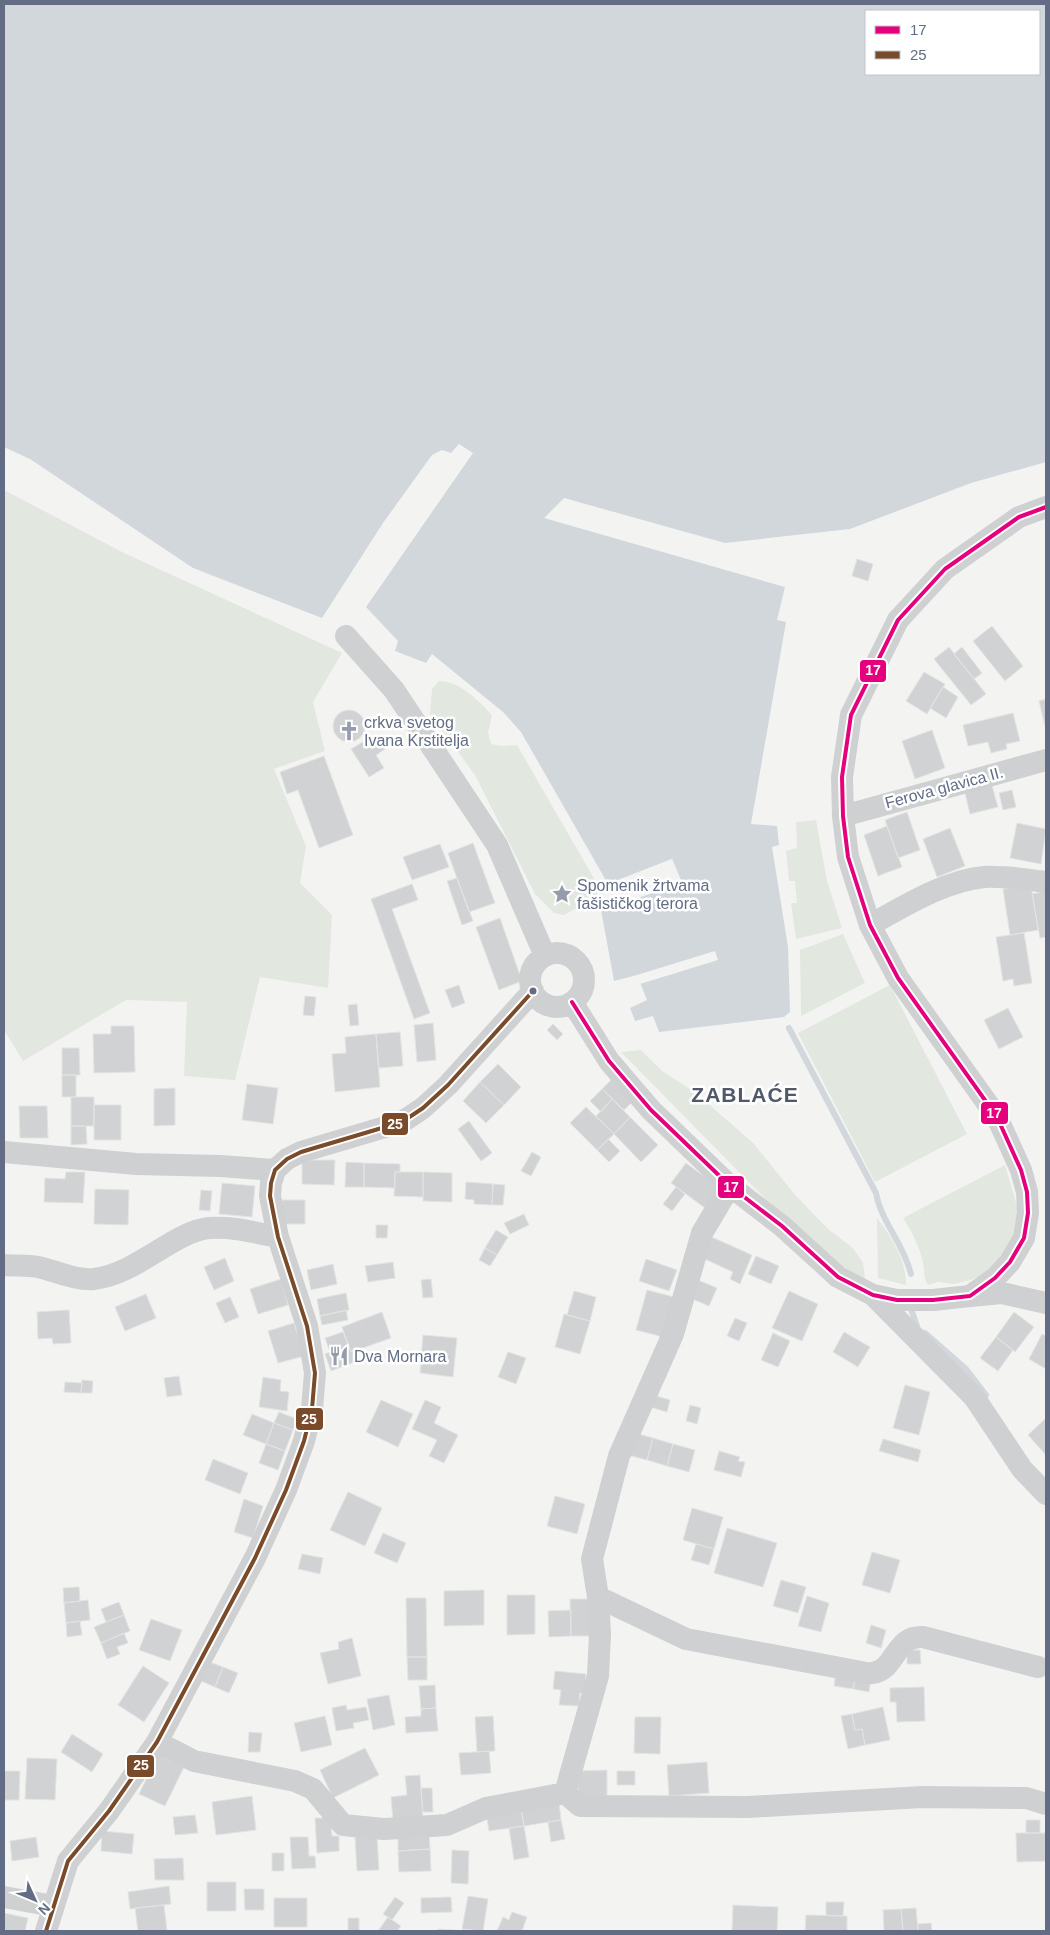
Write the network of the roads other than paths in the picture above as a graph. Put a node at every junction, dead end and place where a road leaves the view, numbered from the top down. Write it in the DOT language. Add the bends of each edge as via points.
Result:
graph roads {
  1 [pos="1046,507"];
  2 [pos="346,636"];
  3 [pos="1046,760"];
  4 [pos="843,816"];
  5 [pos="1046,882"];
  6 [pos="870,925"];
  7 [pos="545,956"];
  8 [pos="533,991"];
  9 [pos="572,1002"];
  10 [pos="4,1152"];
  11 [pos="275,1170"];
  12 [pos="730,1186"];
  13 [pos="278,1237"];
  14 [pos="4,1265"];
  15 [pos="873,1295"];
  16 [pos="970,1296"];
  17 [pos="1046,1303"];
  18 [pos="1046,1494"];
  19 [pos="598,1597"];
  20 [pos="1038,1667"];
  21 [pos="157,1742"];
  22 [pos="565,1793"];
  23 [pos="1046,1804"];
  24 [pos="4,1897"];
  25 [pos="53,1906"];
  26 [pos="46,1931"];
  1 -- 4 [label="street" via="1020,517 945,569 898,620 851,715 842,777"];
  2 -- 7 [label="street" via="394,690 497,845"];
  3 -- 4 [label="street, Ferova glavica II."];
  4 -- 6 [label="street" via="848,856"];
  5 -- 6 [label="street" via="984,877 956,883"];
  6 -- 16 [label="street" via="898,978 993,1111 1022,1170 1028,1213 1024,1238 1010,1262"];
  7 -- 8 [label="street" via="533,967 530,983"];
  7 -- 9 [label="street" via="561,952 577,960 582,967 582,992"];
  8 -- 9 [label="street" via="544,1004 561,1007"];
  8 -- 11 [label="street" via="448,1085 416,1113 402,1122 301,1152"];
  9 -- 12 [label="street" via="620,1075 651,1110"];
  10 -- 11 [label="street" via="136,1164"];
  11 -- 13 [label="street" via="270,1196"];
  12 -- 15 [label="street" via="782,1226 838,1278"];
  12 -- 19 [label="street" via="702,1233 673,1334 619,1456 592,1559"];
  13 -- 14 [label="street" via="208,1228 139,1263 93,1280 38,1267"];
  13 -- 21 [label="street" via="307,1326 315,1373 312,1409 286,1490 266,1535"];
  15 -- 16 [label="street" via="897,1300"];
  15 -- 18 [label="street" via="974,1397 1022,1469"];
  16 -- 17 [label="street" via="1002,1294"];
  19 -- 20 [label="street" via="686,1639 856,1671 872,1673 881,1670 904,1641 912,1636 923,1636"];
  19 -- 22 [label="street" via="598,1676"];
  21 -- 22 [label="street" via="194,1761 295,1781 313,1789 343,1826 384,1829 447,1824 486,1808"];
  21 -- 25 [label="street" via="109,1811 68,1861"];
  22 -- 23 [label="street" via="580,1806 748,1807 922,1797 1026,1798"];
  24 -- 25 [label="street"];
  25 -- 26 [label="street"];
}
